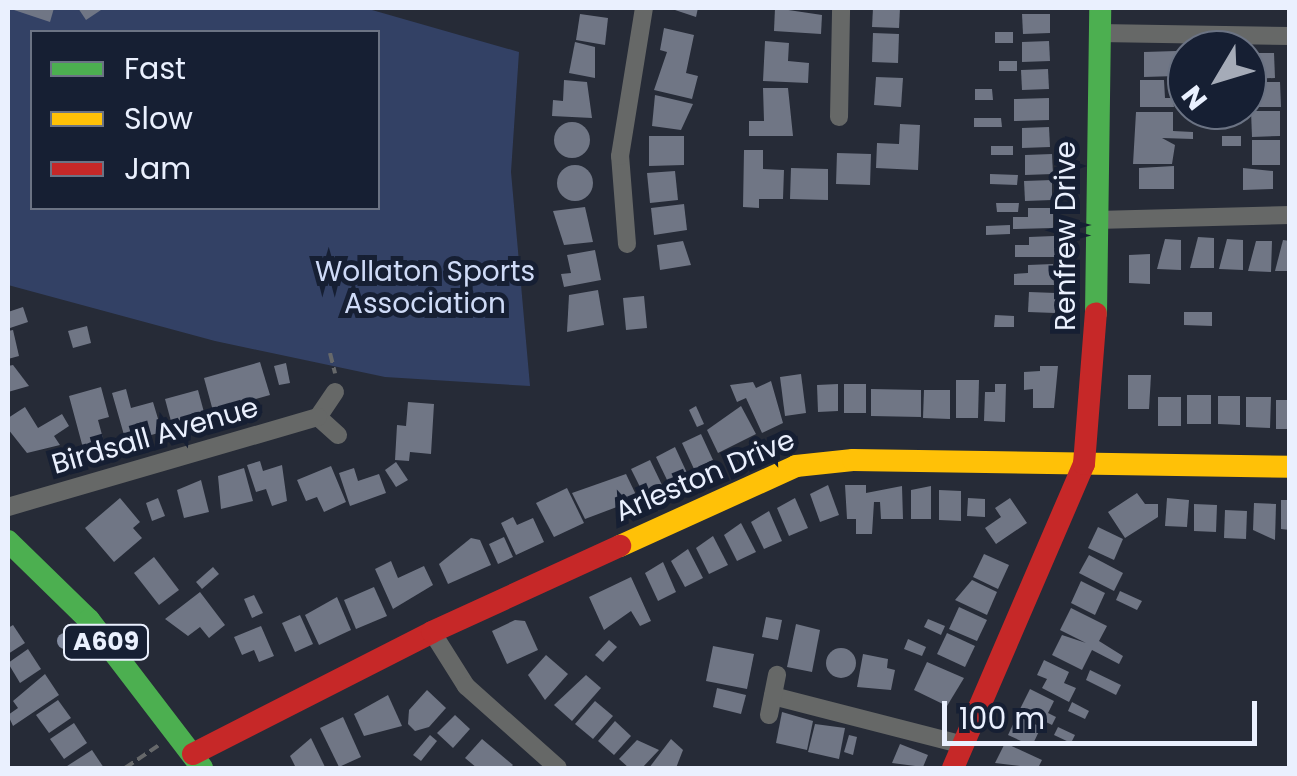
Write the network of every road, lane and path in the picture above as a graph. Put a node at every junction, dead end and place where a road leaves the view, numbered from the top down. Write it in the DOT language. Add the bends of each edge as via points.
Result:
graph roads {
  1 [pos="644,8"];
  2 [pos="841,8"];
  3 [pos="1100,8"];
  4 [pos="1099,33"];
  5 [pos="1290,36"];
  6 [pos="840,116"];
  7 [pos="1290,215"];
  8 [pos="1096,220"];
  9 [pos="627,244"];
  10 [pos="335,392"];
  11 [pos="318,418"];
  12 [pos="338,435"];
  13 [pos="1084,464"];
  14 [pos="1290,467"];
  15 [pos="8,508"];
  16 [pos="8,540"];
  17 [pos="432,632"];
  18 [pos="777,675"];
  19 [pos="773,696"];
  20 [pos="769,715"];
  21 [pos="178,733"];
  22 [pos="964,745"];
  23 [pos="197,761"];
  24 [pos="124,768"];
  25 [pos="558,768"];
  26 [pos="954,768"];
  1 -- 9 [label="street" via="620,156"];
  2 -- 6 [label="street"];
  3 -- 4 [label="street, Renfrew Drive"];
  4 -- 5 [label="street"];
  4 -- 8 [label="street, Renfrew Drive"];
  7 -- 8 [label="street"];
  8 -- 13 [label="street, Renfrew Drive" via="1095,375"];
  10 -- 11 [label="street"];
  11 -- 12 [label="street"];
  11 -- 15 [label="street, Birdsall Avenue"];
  13 -- 14 [label="street, Arleston Drive"];
  13 -- 17 [label="street, Arleston Drive" via="853,460 796,466"];
  13 -- 22 [label="street, Renfrew Drive"];
  16 -- 21 [label="street, A609" via="89,620"];
  17 -- 23 [label="street, Arleston Drive"];
  17 -- 25 [label="street" via="466,686"];
  18 -- 19 [label="street"];
  19 -- 20 [label="street"];
  19 -- 22 [label="street"];
  21 -- 23 [label="street, A609"];
  21 -- 24 [label="path"];
  22 -- 26 [label="street, Renfrew Drive"];
}
